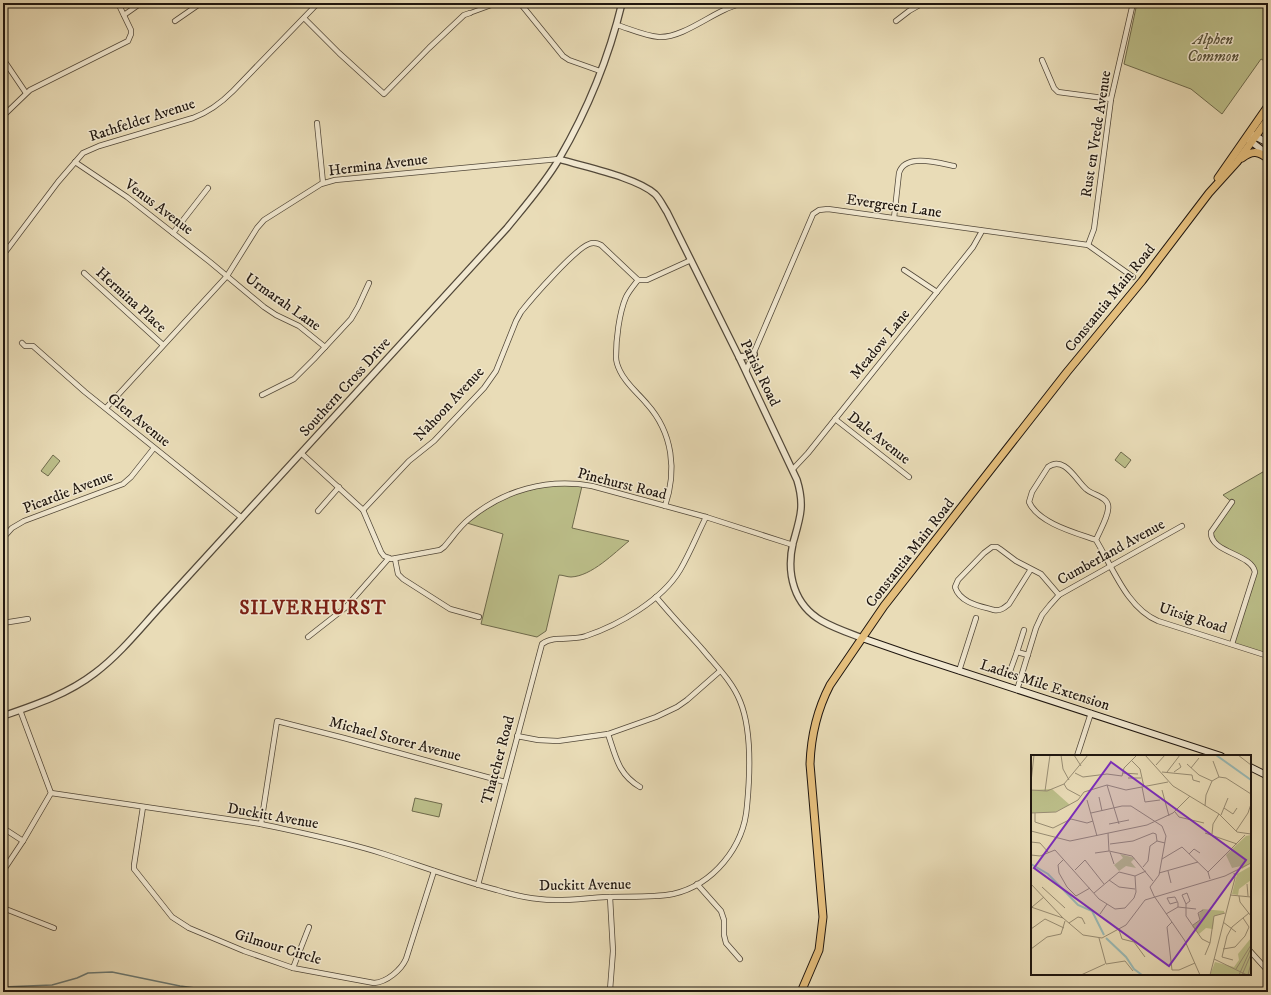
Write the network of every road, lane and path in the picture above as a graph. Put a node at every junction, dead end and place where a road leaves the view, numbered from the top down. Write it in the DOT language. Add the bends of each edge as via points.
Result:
graph roads {
  1 [pos="118,3"];
  2 [pos="141,3"];
  3 [pos="201,3"];
  4 [pos="310,3"];
  5 [pos="498,3"];
  6 [pos="520,3"];
  7 [pos="622,3"];
  8 [pos="742,3"];
  9 [pos="923,3"];
  10 [pos="1133,3"];
  11 [pos="317,5"];
  12 [pos="492,5"];
  13 [pos="470,13"];
  14 [pos="124,15"];
  15 [pos="304,18"];
  16 [pos="896,21"];
  17 [pos="175,22"];
  18 [pos="617,25"];
  19 [pos="3,59"];
  20 [pos="1042,60"];
  21 [pos="600,71"];
  22 [pos="26,93"];
  23 [pos="1111,99"];
  24 [pos="1268,106"];
  25 [pos="3,116"];
  26 [pos="1268,118"];
  27 [pos="317,123"];
  28 [pos="1251,138"];
  29 [pos="1268,143"];
  30 [pos="1268,158"];
  31 [pos="559,160"];
  32 [pos="75,162"];
  33 [pos="1237,162"];
  34 [pos="954,166"];
  35 [pos="323,183"];
  36 [pos="208,188"];
  37 [pos="1209,193"];
  38 [pos="894,218"];
  39 [pos="982,231"];
  40 [pos="173,233"];
  41 [pos="1088,246"];
  42 [pos="3,255"];
  43 [pos="691,260"];
  44 [pos="904,270"];
  45 [pos="84,273"];
  46 [pos="227,276"];
  47 [pos="1133,277"];
  48 [pos="638,280"];
  49 [pos="369,282"];
  50 [pos="937,292"];
  51 [pos="22,343"];
  52 [pos="163,345"];
  53 [pos="325,348"];
  54 [pos="754,354"];
  55 [pos="740,357"];
  56 [pos="746,371"];
  57 [pos="262,395"];
  58 [pos="106,408"];
  59 [pos="835,419"];
  60 [pos="154,448"];
  61 [pos="301,453"];
  62 [pos="793,469"];
  63 [pos="909,477"];
  64 [pos="339,487"];
  65 [pos="1232,502"];
  66 [pos="664,506"];
  67 [pos="318,510"];
  68 [pos="364,510"];
  69 [pos="242,518"];
  70 [pos="706,518"];
  71 [pos="1182,526"];
  72 [pos="3,538"];
  73 [pos="1096,540"];
  74 [pos="793,545"];
  75 [pos="389,558"];
  76 [pos="395,559"];
  77 [pos="1111,566"];
  78 [pos="1031,569"];
  79 [pos="1059,595"];
  80 [pos="656,597"];
  81 [pos="479,617"];
  82 [pos="976,618"];
  83 [pos="28,619"];
  84 [pos="3,623"];
  85 [pos="1024,630"];
  86 [pos="308,637"];
  87 [pos="862,638"];
  88 [pos="1232,644"];
  89 [pos="1017,652"];
  90 [pos="1028,655"];
  91 [pos="1268,656"];
  92 [pos="720,671"];
  93 [pos="959,671"];
  94 [pos="1009,674"];
  95 [pos="1017,690"];
  96 [pos="20,710"];
  97 [pos="1091,713"];
  98 [pos="3,716"];
  99 [pos="608,734"];
  100 [pos="517,736"];
  101 [pos="1077,755"];
  102 [pos="1218,755"];
  103 [pos="1251,768"];
  104 [pos="1268,776"];
  105 [pos="505,782"];
  106 [pos="640,787"];
  107 [pos="51,793"];
  108 [pos="144,807"];
  109 [pos="261,824"];
  110 [pos="3,828"];
  111 [pos="23,841"];
  112 [pos="3,871"];
  113 [pos="434,871"];
  114 [pos="697,884"];
  115 [pos="478,885"];
  116 [pos="610,897"];
  117 [pos="3,908"];
  118 [pos="309,927"];
  119 [pos="54,928"];
  120 [pos="1251,952"];
  121 [pos="740,959"];
  122 [pos="293,968"];
  123 [pos="1268,971"];
  124 [pos="610,990"];
  125 [pos="801,992"];
  1 -- 14 [label="street"];
  2 -- 14 [label="street"];
  3 -- 17 [label="street"];
  4 -- 11 [label="street"];
  5 -- 12 [label="street"];
  6 -- 21 [label="street" via="563,56"];
  7 -- 18 [label="street, Southern Cross Drive"];
  8 -- 18 [label="street" via="668,36 651,36"];
  9 -- 16 [label="street"];
  10 -- 23 [label="street, Rust en Vrede Avenue"];
  11 -- 15 [label="street, Rathfelder Avenue"];
  12 -- 13 [label="street"];
  13 -- 15 [label="street" via="464,15 384,94"];
  14 -- 22 [label="street" via="131,30 126,42"];
  15 -- 32 [label="street, Rathfelder Avenue" via="233,91 207,112 90,149"];
  18 -- 21 [label="street, Southern Cross Drive"];
  19 -- 22 [label="street"];
  20 -- 23 [label="street" via="1058,92"];
  21 -- 31 [label="street, Southern Cross Drive"];
  22 -- 25 [label="street"];
  23 -- 41 [label="street, Rust en Vrede Avenue" via="1094,229"];
  24 -- 28 [label="main road, Constantia Main Road"];
  26 -- 28 [label="main road, Constantia Main Road"];
  27 -- 35 [label="street"];
  28 -- 29 [label="main road"];
  28 -- 30 [label="main road"];
  28 -- 33 [label="main road, Constantia Main Road"];
  28 -- 37 [label="main road, Constantia Main Road" via="1222,171"];
  30 -- 33 [label="main road" via="1261,153 1253,152"];
  31 -- 35 [label="street, Hermina Avenue"];
  31 -- 43 [label="street, Parish Road" via="645,187 654,194 667,212"];
  31 -- 61 [label="street, Southern Cross Drive" via="507,228"];
  32 -- 40 [label="street, Venus Avenue" via="127,197"];
  32 -- 42 [label="street, Rathfelder Avenue"];
  33 -- 37 [label="main road, Constantia Main Road"];
  34 -- 38 [label="street" via="924,160 910,162 904,166 899,173"];
  35 -- 46 [label="street, Hermina Avenue" via="264,220"];
  36 -- 40 [label="street"];
  37 -- 87 [label="main road, Constantia Main Road" via="903,582"];
  38 -- 39 [label="street, Evergreen Lane"];
  38 -- 54 [label="street, Evergreen Lane" via="828,209 813,214"];
  39 -- 41 [label="street, Evergreen Lane"];
  39 -- 50 [label="street, Meadow Lane"];
  40 -- 46 [label="street, Venus Avenue"];
  41 -- 47 [label="street, Evergreen Lane"];
  43 -- 48 [label="street" via="647,280"];
  43 -- 55 [label="street, Parish Road"];
  44 -- 50 [label="street"];
  45 -- 52 [label="street, Hermina Place"];
  46 -- 52 [label="street, Hermina Avenue"];
  46 -- 53 [label="street, Urmarah Lane" via="264,307 299,326"];
  48 -- 66 [label="street" via="623,306 616,358 624,378 649,405 666,433 672,468"];
  48 -- 68 [label="street, Nahoon Avenue" via="601,245 588,244 574,254 522,312 496,371 484,388 434,441 409,461"];
  49 -- 53 [label="street" via="351,319"];
  50 -- 59 [label="street, Meadow Lane"];
  51 -- 58 [label="street, Glen Avenue" via="25,346 33,346"];
  52 -- 58 [label="street, Hermina Avenue"];
  53 -- 57 [label="street" via="294,379"];
  54 -- 55 [label="street"];
  54 -- 56 [label="street, Evergreen Lane"];
  55 -- 56 [label="street, Parish Road"];
  56 -- 62 [label="street, Parish Road"];
  58 -- 60 [label="street, Glen Avenue"];
  59 -- 62 [label="street, Meadow Lane"];
  59 -- 63 [label="street, Dale Avenue"];
  60 -- 69 [label="street, Glen Avenue"];
  60 -- 72 [label="street, Picardie Avenue" via="123,484 24,521 12,528"];
  61 -- 64 [label="street"];
  61 -- 69 [label="street, Southern Cross Drive"];
  62 -- 74 [label="street, Parish Road" via="800,489 802,507"];
  64 -- 67 [label="street"];
  64 -- 68 [label="street"];
  65 -- 88 [label="street" via="1210,536 1217,545 1251,564 1255,572"];
  66 -- 70 [label="street, Pinehurst Road"];
  66 -- 76 [label="street, Pinehurst Road" via="581,484 551,483 524,488 502,497 481,510 440,550"];
  68 -- 75 [label="street" via="381,552"];
  69 -- 96 [label="street, Southern Cross Drive" via="109,661 67,691"];
  70 -- 74 [label="street, Pinehurst Road"];
  70 -- 80 [label="street" via="680,570"];
  71 -- 77 [label="street, Cumberland Avenue"];
  73 -- 73 [label="street" via="1061,527 1031,507 1029,502 1032,492 1052,464 1063,465 1087,490 1107,503 1108,511"];
  73 -- 77 [label="street, Uitsig Road"];
  74 -- 87 [label="street, Parish Road" via="791,577 802,603 823,622"];
  75 -- 76 [label="street, Pinehurst Road"];
  75 -- 86 [label="street" via="345,608"];
  76 -- 81 [label="street" via="398,573 403,579 450,609"];
  77 -- 79 [label="street, Cumberland Avenue"];
  77 -- 88 [label="street, Uitsig Road" via="1131,601 1150,618"];
  78 -- 78 [label="street" via="1000,548 992,547 963,574 955,587 960,597 966,601 998,610 1009,604"];
  78 -- 79 [label="street" via="1044,577"];
  79 -- 90 [label="street, Cumberland Avenue" via="1042,615"];
  80 -- 92 [label="street, Duckitt Avenue"];
  80 -- 100 [label="street, Thatcher Road" via="603,630 584,637 544,643 540,647"];
  82 -- 93 [label="street"];
  83 -- 84 [label="street"];
  85 -- 89 [label="street"];
  87 -- 93 [label="main road, Ladies Mile Extension"];
  87 -- 125 [label="main road, Constantia Main Road" via="823,699 812,740 810,764 823,917 818,950"];
  88 -- 91 [label="street, Uitsig Road"];
  89 -- 90 [label="street"];
  89 -- 94 [label="street"];
  90 -- 95 [label="street, Cumberland Avenue"];
  92 -- 99 [label="street" via="677,707"];
  92 -- 114 [label="street, Duckitt Avenue" via="740,701 747,727 747,815 731,853 721,866"];
  93 -- 95 [label="main road, Ladies Mile Extension"];
  95 -- 97 [label="main road, Ladies Mile Extension"];
  96 -- 98 [label="street, Southern Cross Drive"];
  96 -- 107 [label="street"];
  97 -- 101 [label="street"];
  97 -- 102 [label="main road, Ladies Mile Extension"];
  99 -- 100 [label="street" via="552,741"];
  99 -- 106 [label="street" via="622,772"];
  100 -- 105 [label="street, Thatcher Road"];
  103 -- 104 [label="main road"];
  105 -- 109 [label="street, Michael Storer Avenue" via="277,721"];
  105 -- 115 [label="street, Thatcher Road"];
  107 -- 108 [label="street, Duckitt Avenue"];
  107 -- 111 [label="street"];
  108 -- 109 [label="street, Duckitt Avenue"];
  108 -- 122 [label="street, Gilmour Circle" via="134,869 172,917 189,928 217,940"];
  109 -- 113 [label="street, Duckitt Avenue" via="344,842"];
  110 -- 111 [label="street"];
  111 -- 112 [label="street"];
  113 -- 115 [label="street, Duckitt Avenue"];
  113 -- 122 [label="street, Gilmour Circle" via="406,959 390,977 374,983"];
  114 -- 116 [label="street, Duckitt Avenue" via="662,895"];
  114 -- 121 [label="street" via="721,911 726,944"];
  115 -- 116 [label="street, Duckitt Avenue" via="539,900"];
  116 -- 124 [label="street" via="613,951"];
  117 -- 119 [label="street"];
  118 -- 122 [label="street"];
  120 -- 123 [label="street"];
}
